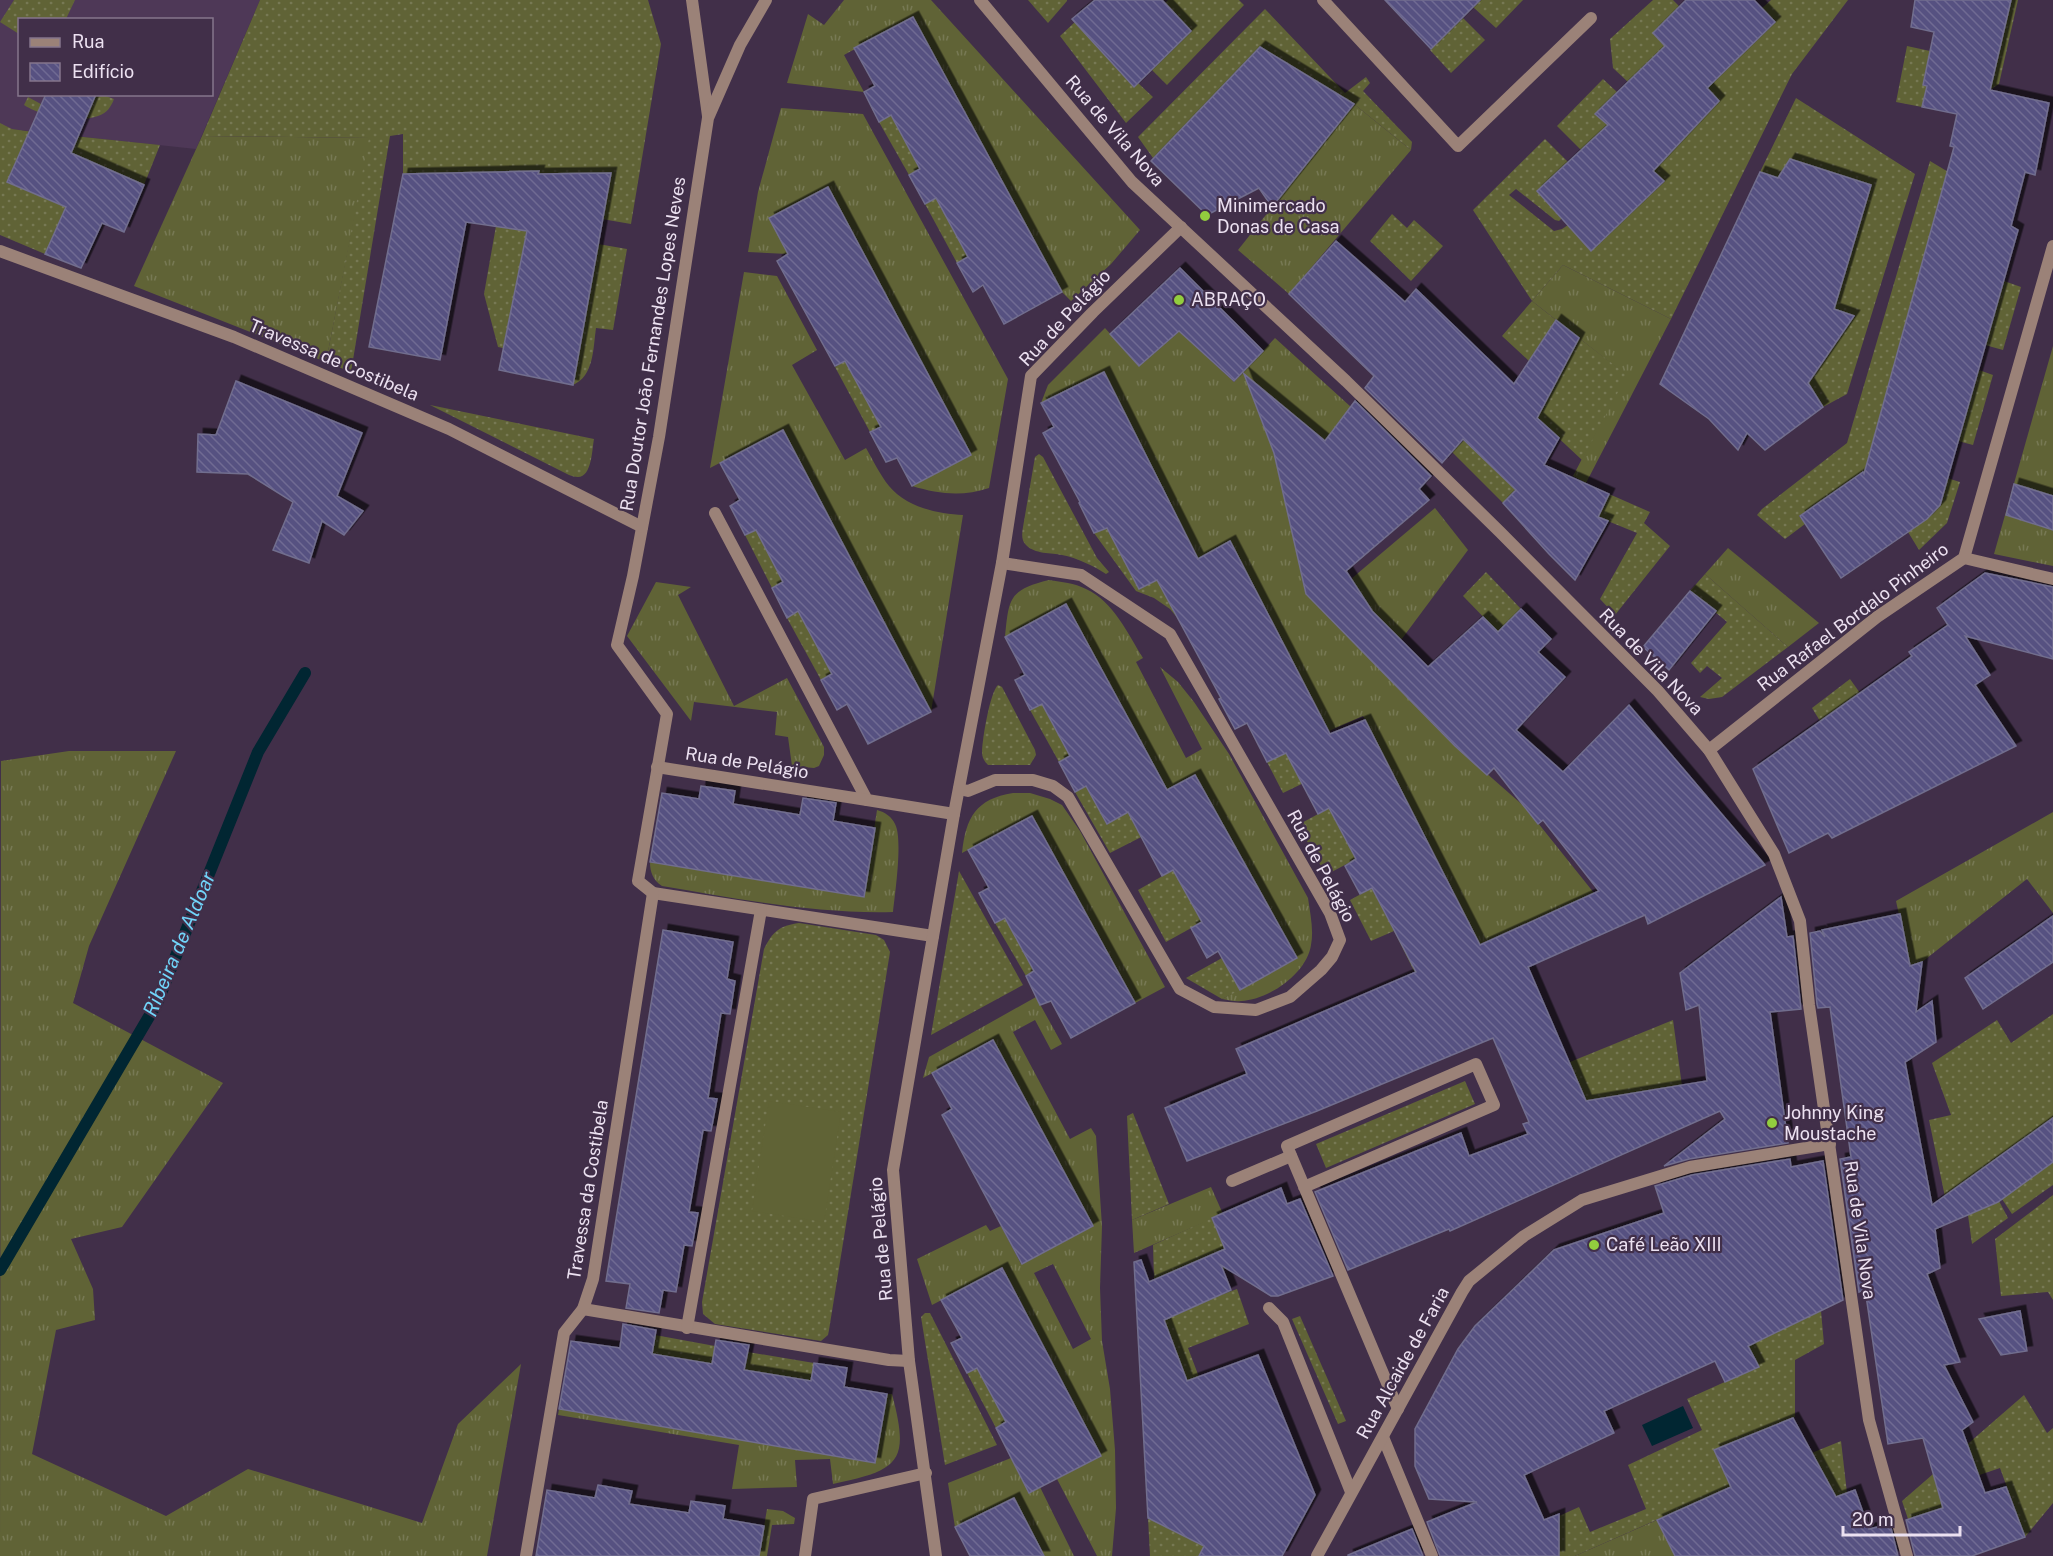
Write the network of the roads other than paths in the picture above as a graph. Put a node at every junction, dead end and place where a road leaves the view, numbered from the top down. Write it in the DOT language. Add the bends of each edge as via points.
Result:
graph roads {
  1 [pos="693,0"];
  2 [pos="766,0"];
  3 [pos="981,0"];
  4 [pos="1323,0"];
  5 [pos="1591,18"];
  6 [pos="708,118"];
  7 [pos="1181,227"];
  8 [pos="2053,246"];
  9 [pos="0,250"];
  10 [pos="715,513"];
  11 [pos="642,527"];
  12 [pos="1964,558"];
  13 [pos="1002,563"];
  14 [pos="2053,579"];
  15 [pos="1708,750"];
  16 [pos="657,767"];
  17 [pos="959,789"];
  18 [pos="867,800"];
  19 [pos="954,814"];
  20 [pos="653,893"];
  21 [pos="761,910"];
  22 [pos="933,936"];
  23 [pos="1830,1144"];
  24 [pos="1291,1156"];
  25 [pos="1232,1181"];
  26 [pos="1304,1186"];
  27 [pos="1269,1308"];
  28 [pos="583,1309"];
  29 [pos="687,1328"];
  30 [pos="909,1361"];
  31 [pos="1398,1409"];
  32 [pos="1383,1437"];
  33 [pos="926,1473"];
  34 [pos="1351,1492"];
  35 [pos="526,1556"];
  36 [pos="805,1556"];
  37 [pos="936,1556"];
  38 [pos="1317,1556"];
  39 [pos="1432,1556"];
  40 [pos="1907,1556"];
  1 -- 6 [label="street, Rua Doutor João Fernandes Lopes Neves"];
  2 -- 6 [label="street, Rua Doutor João Fernandes Lopes Neves" via="740,45"];
  3 -- 7 [label="street, Rua de Vila Nova" via="1132,182"];
  4 -- 5 [label="street" via="1458,146"];
  6 -- 11 [label="street, Rua Doutor João Fernandes Lopes Neves"];
  7 -- 13 [label="street, Rua de Pelágio" via="1031,376"];
  7 -- 15 [label="street, Rua de Vila Nova" via="1509,541 1658,691"];
  8 -- 12 [label="street, Rua Rafael Bordalo Pinheiro"];
  9 -- 11 [label="street, Travessa de Costibela" via="234,337 449,429"];
  10 -- 18 [label="street"];
  11 -- 16 [label="street, Rua Doutor João Fernandes Lopes Neves" via="617,645 667,714"];
  12 -- 14 [label="street"];
  12 -- 15 [label="street, Rua Rafael Bordalo Pinheiro" via="1877,617"];
  13 -- 17 [label="street, Rua de Pelágio"];
  13 -- 17 [label="street, Rua de Pelágio" via="1081,575 1170,634 1330,913 1340,940 1321,970 1290,998 1256,1010 1214,1006 1180,989 1068,797 1053,786 1033,780 995,780 968,791"];
  15 -- 23 [label="street, Rua de Vila Nova" via="1774,854 1800,921"];
  16 -- 18 [label="street, Rua de Pelágio"];
  16 -- 20 [label="street" via="638,881"];
  17 -- 19 [label="street, Rua de Pelágio"];
  18 -- 19 [label="street, Rua de Pelágio"];
  19 -- 22 [label="street, Rua de Pelágio"];
  20 -- 21 [label="street"];
  20 -- 28 [label="street, Travessa da Costibela" via="593,1280"];
  21 -- 22 [label="street"];
  21 -- 29 [label="street"];
  22 -- 30 [label="street, Rua de Pelágio" via="892,1170"];
  23 -- 31 [label="street, Rua Alcaide de Faria" via="1690,1167 1582,1200 1524,1236 1471,1280"];
  23 -- 40 [label="street, Rua de Vila Nova" via="1869,1420"];
  24 -- 25 [label="street"];
  24 -- 26 [label="street"];
  24 -- 26 [label="street" via="1287,1146 1476,1064 1494,1105"];
  26 -- 31 [label="street"];
  27 -- 34 [label="street, Rua Alcaide de Faria" via="1283,1322"];
  28 -- 29 [label="street"];
  28 -- 35 [label="street, Travessa da Costibela" via="564,1333"];
  29 -- 30 [label="street"];
  30 -- 33 [label="street, Rua de Pelágio"];
  31 -- 32 [label="street, Rua Alcaide de Faria"];
  32 -- 34 [label="street, Rua Alcaide de Faria"];
  32 -- 39 [label="street"];
  33 -- 36 [label="street" via="813,1499"];
  33 -- 37 [label="street, Rua de Pelágio"];
  34 -- 38 [label="street, Rua Alcaide de Faria"];
}
